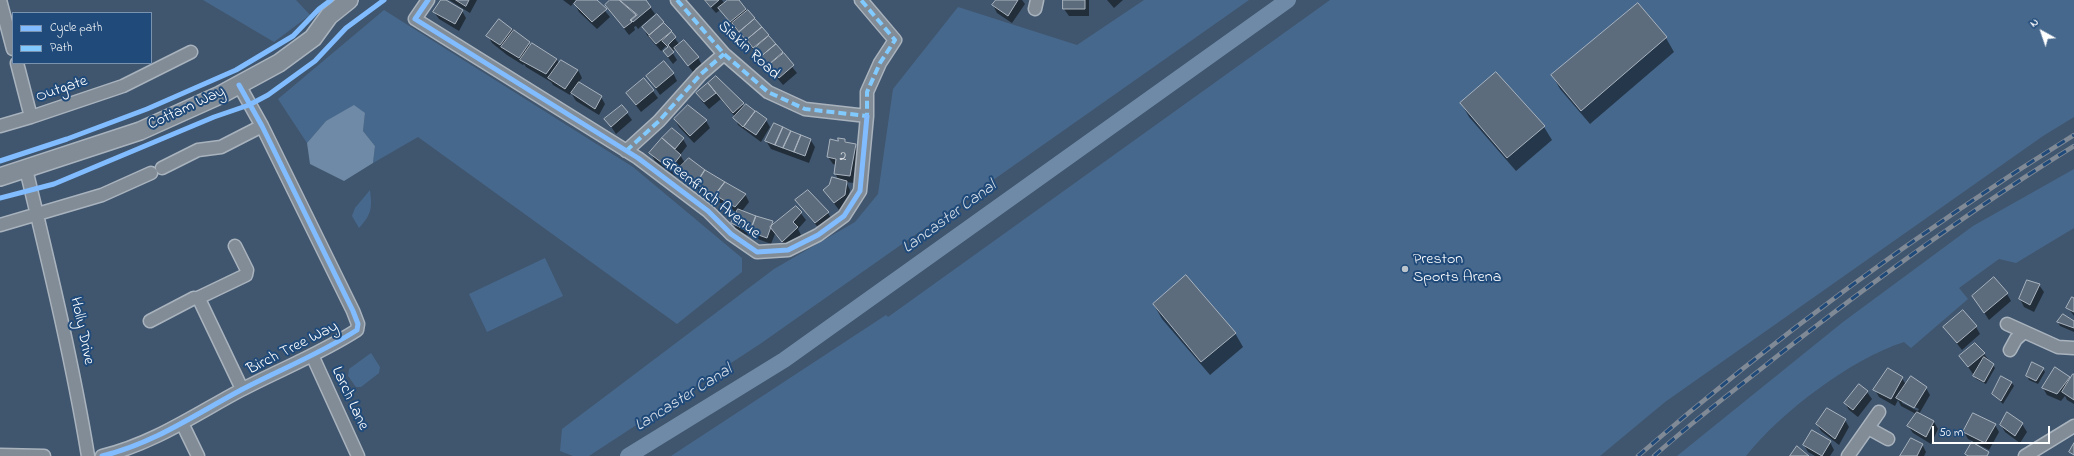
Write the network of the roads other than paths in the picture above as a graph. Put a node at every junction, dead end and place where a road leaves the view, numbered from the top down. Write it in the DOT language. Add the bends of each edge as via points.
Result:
graph roads {
  1 [pos="0,0"];
  2 [pos="349,0"];
  3 [pos="428,0"];
  4 [pos="677,0"];
  5 [pos="861,0"];
  6 [pos="2,17"];
  7 [pos="12,46"];
  8 [pos="191,52"];
  9 [pos="724,54"];
  10 [pos="17,64"];
  11 [pos="239,85"];
  12 [pos="867,116"];
  13 [pos="31,117"];
  14 [pos="0,126"];
  15 [pos="262,126"];
  16 [pos="626,151"];
  17 [pos="26,169"];
  18 [pos="0,177"];
  19 [pos="37,214"];
  20 [pos="0,224"];
  21 [pos="235,246"];
  22 [pos="198,298"];
  23 [pos="150,320"];
  24 [pos="2007,324"];
  25 [pos="2024,332"];
  26 [pos="2074,348"];
  27 [pos="2010,350"];
  28 [pos="312,355"];
  29 [pos="242,389"];
  30 [pos="1879,412"];
  31 [pos="182,423"];
  32 [pos="2074,426"];
  33 [pos="1868,428"];
  34 [pos="1888,439"];
  35 [pos="0,455"];
  36 [pos="44,456"];
  37 [pos="88,456"];
  38 [pos="102,456"];
  39 [pos="198,456"];
  40 [pos="358,456"];
  41 [pos="1848,456"];
  42 [pos="2026,456"];
  1 -- 6 [label="street"];
  2 -- 11 [label="main road, Cottam Way" via="329,16 307,42 280,63"];
  3 -- 16 [label="street, Greenfinch Avenue" via="415,19"];
  4 -- 9 [label="street, Siskin Road"];
  5 -- 12 [label="street" via="894,40 867,92"];
  6 -- 7 [label="street"];
  8 -- 13 [label="street, Outgate" via="123,86"];
  9 -- 12 [label="street, Siskin Road" via="768,92 805,109"];
  9 -- 16 [label="street"];
  10 -- 13 [label="street"];
  11 -- 15 [label="street, Birch Tree Way"];
  11 -- 17 [label="main road, Cottam Way" via="140,131"];
  12 -- 16 [label="street, Greenfinch Avenue" via="860,191 844,216 818,235 788,250 757,252 731,234 708,211"];
  13 -- 14 [label="street, Outgate"];
  15 -- 19 [label="street" via="221,147 198,150 102,195"];
  15 -- 28 [label="street, Birch Tree Way" via="358,324 357,330"];
  17 -- 18 [label="main road, Cottam Way"];
  17 -- 19 [label="street, Holly Drive"];
  19 -- 20 [label="street"];
  19 -- 37 [label="street, Holly Drive" via="68,345"];
  21 -- 22 [label="street" via="247,270 246,275"];
  22 -- 23 [label="street"];
  22 -- 29 [label="street, Birch Tree Way"];
  24 -- 25 [label="street"];
  25 -- 26 [label="street" via="2058,347"];
  25 -- 27 [label="street"];
  28 -- 29 [label="street, Birch Tree Way"];
  28 -- 40 [label="street, Larch Lane"];
  29 -- 31 [label="street, Birch Tree Way"];
  30 -- 33 [label="street"];
  31 -- 38 [label="street, Birch Tree Way" via="155,438 120,452"];
  31 -- 39 [label="street"];
  32 -- 42 [label="street"];
  33 -- 34 [label="street"];
  33 -- 41 [label="street"];
  35 -- 36 [label="street"];
}
